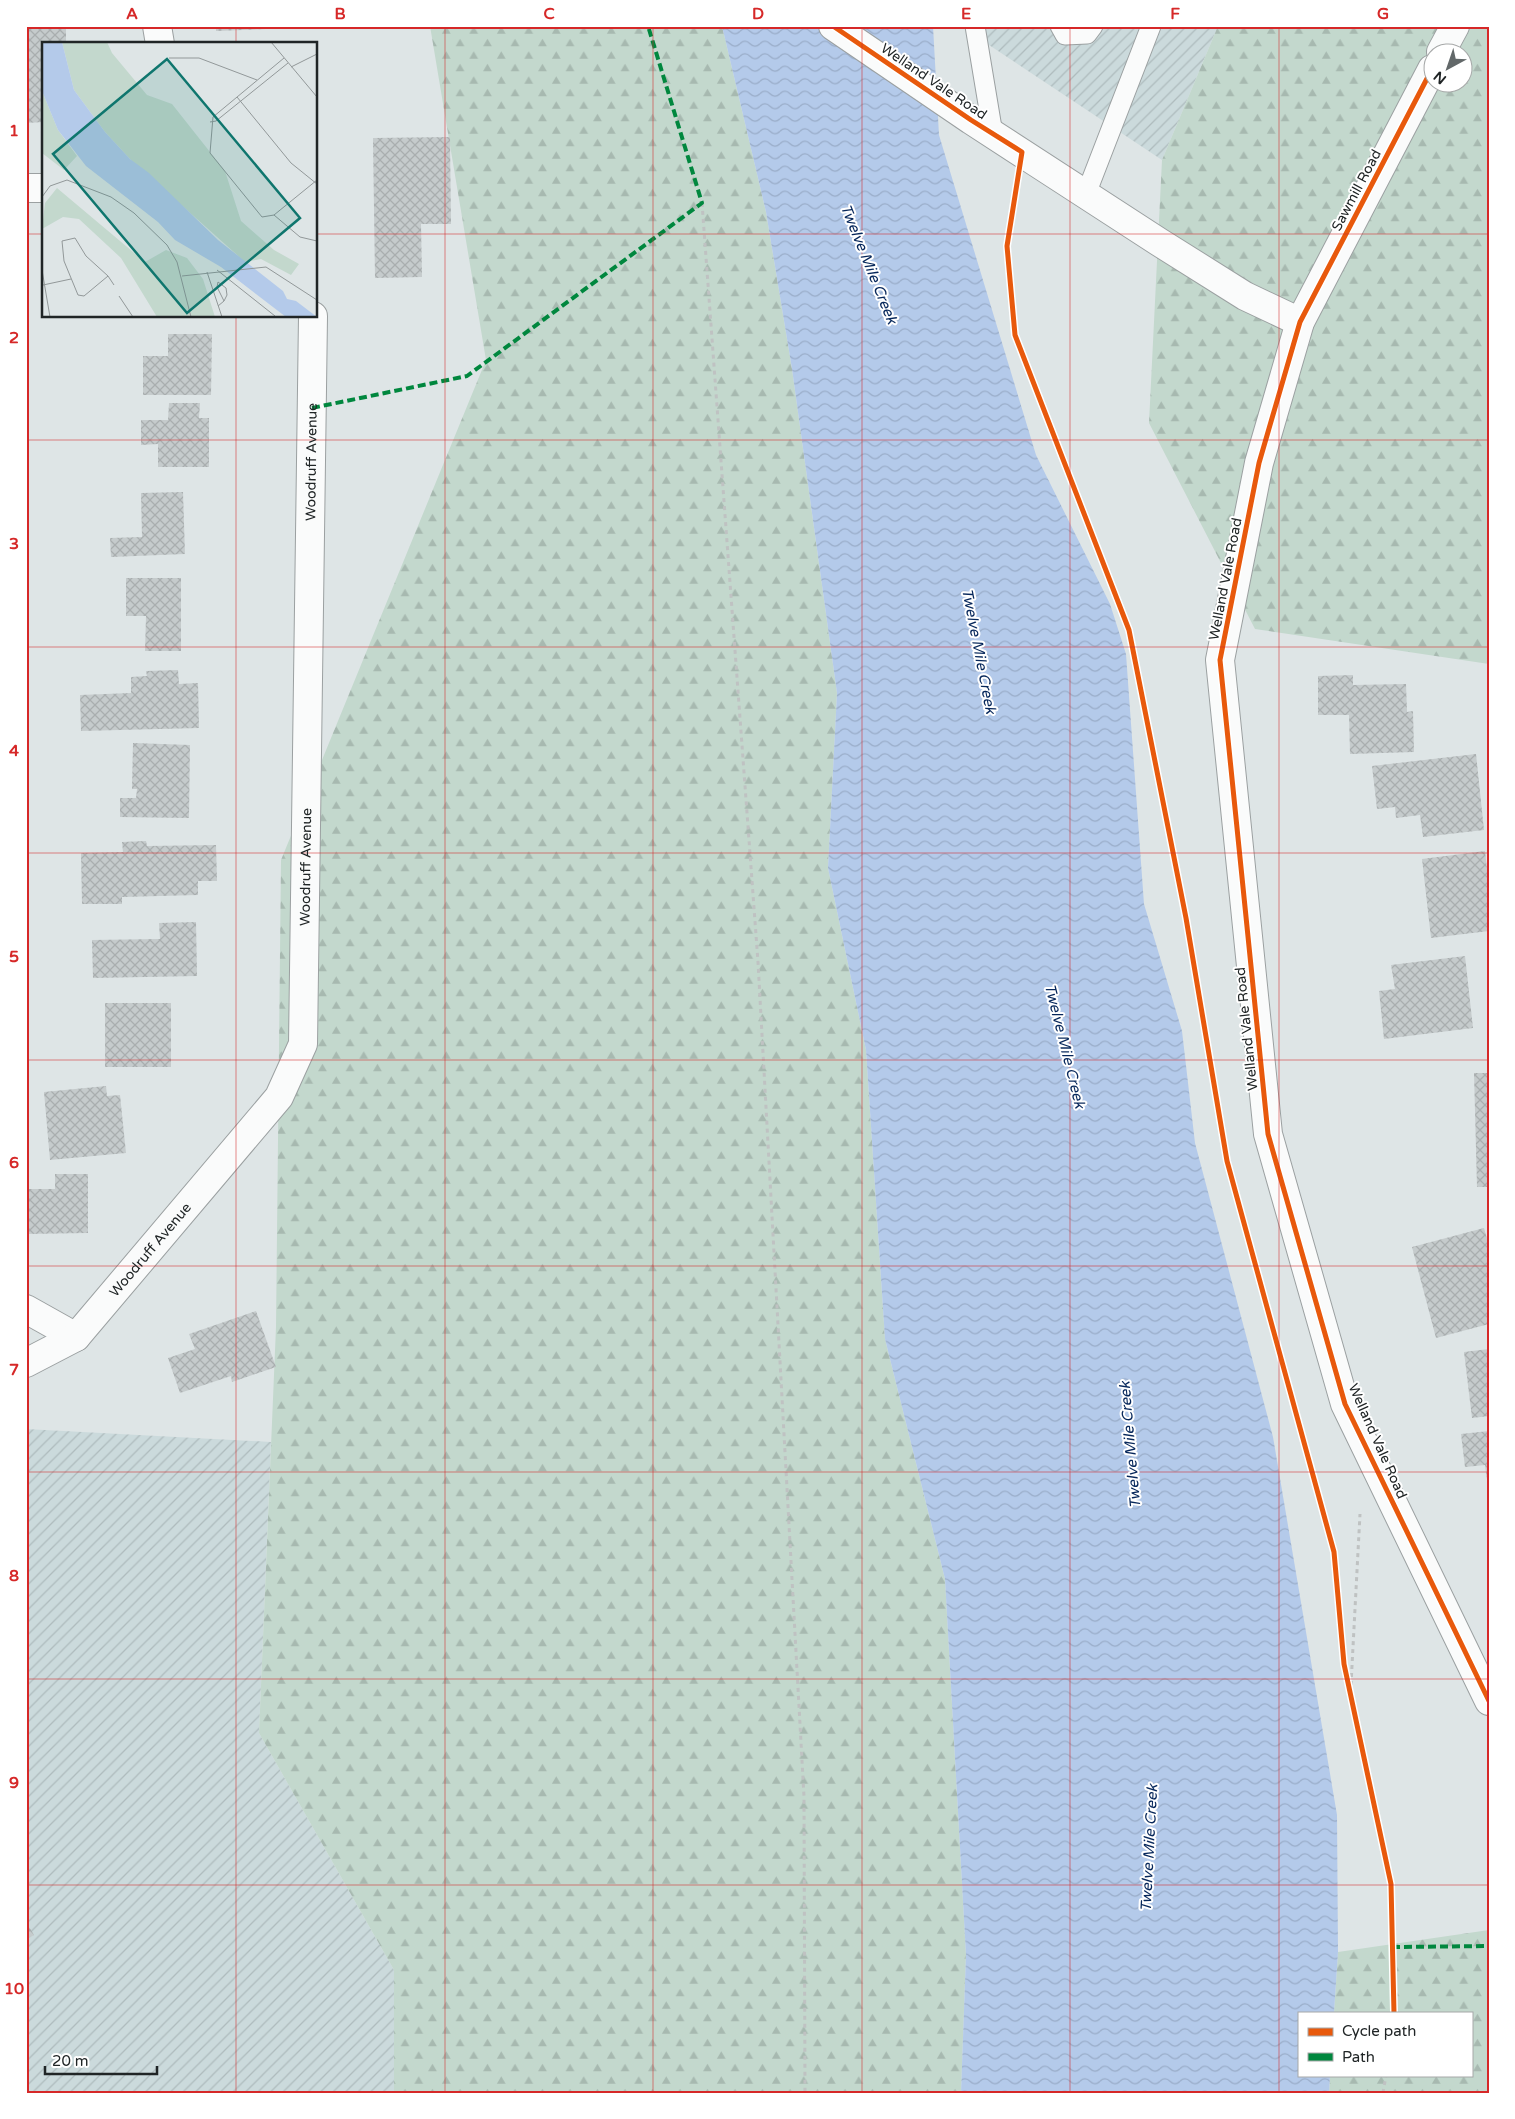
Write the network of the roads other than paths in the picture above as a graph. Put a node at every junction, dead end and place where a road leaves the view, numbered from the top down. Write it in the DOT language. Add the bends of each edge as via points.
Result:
graph roads {
  1 [pos="157,26"];
  2 [pos="834,26"];
  3 [pos="974,26"];
  4 [pos="1060,26"];
  5 [pos="1093,26"];
  6 [pos="1151,26"];
  7 [pos="1455,26"];
  8 [pos="160,42"];
  9 [pos="1446,42"];
  10 [pos="1422,88"];
  11 [pos="982,127"];
  12 [pos="26,188"];
  13 [pos="42,188"];
  14 [pos="1086,194"];
  15 [pos="313,318"];
  16 [pos="1300,322"];
  17 [pos="26,1309"];
  18 [pos="76,1337"];
  19 [pos="26,1363"];
  20 [pos="1489,1701"];
  1 -- 8 [label="street"];
  2 -- 11 [label="street, Welland Vale Road"];
  3 -- 11 [label="lane"];
  4 -- 5 [label="lane" via="1065,35 1088,34"];
  6 -- 14 [label="lane"];
  7 -- 9 [label="street"];
  10 -- 16 [label="street, Sawmill Road"];
  11 -- 14 [label="street, Welland Vale Road"];
  12 -- 13 [label="street"];
  14 -- 16 [label="street, Welland Vale Road" via="1245,296"];
  15 -- 18 [label="street, Woodruff Avenue" via="303,1044 279,1097"];
  16 -- 20 [label="street, Welland Vale Road" via="1259,463 1220,660 1268,1134 1345,1404"];
  17 -- 18 [label="street"];
  18 -- 19 [label="street"];
}
